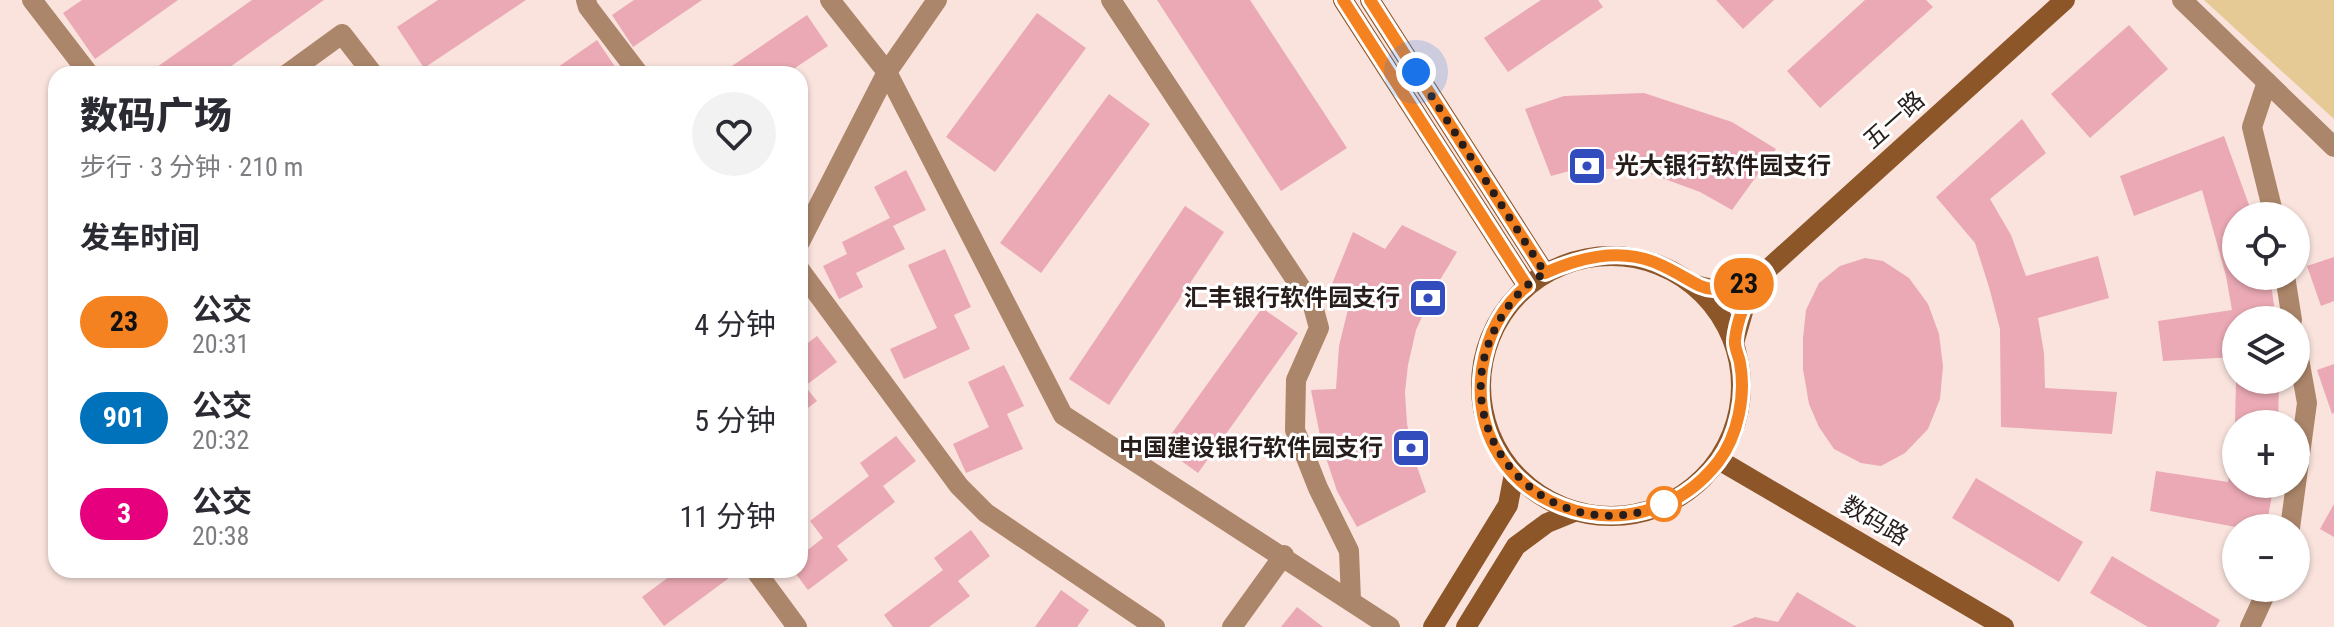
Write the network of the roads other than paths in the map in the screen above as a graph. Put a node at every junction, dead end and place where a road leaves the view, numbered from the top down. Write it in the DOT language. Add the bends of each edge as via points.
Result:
graph roads {
  1 [pos="32,0"];
  2 [pos="586,0"];
  3 [pos="830,0"];
  4 [pos="937,0"];
  5 [pos="1111,0"];
  6 [pos="1343,0"];
  7 [pos="1370,0"];
  8 [pos="2065,0"];
  9 [pos="2182,0"];
  10 [pos="83,66"];
  11 [pos="298,66"];
  12 [pos="367,66"];
  13 [pos="633,66"];
  14 [pos="887,72"];
  15 [pos="2267,82"];
  16 [pos="2334,147"];
  17 [pos="2271,202"];
  18 [pos="808,226"];
  19 [pos="1545,273"];
  20 [pos="1758,278"];
  21 [pos="808,281"];
  22 [pos="1692,283"];
  23 [pos="1527,286"];
  24 [pos="1734,343"];
  25 [pos="2305,394"];
  26 [pos="1719,460"];
  27 [pos="1514,474"];
  28 [pos="1574,512"];
  29 [pos="2292,514"];
  30 [pos="1284,555"];
  31 [pos="761,578"];
  32 [pos="1351,600"];
  33 [pos="2262,602"];
  34 [pos="797,627"];
  35 [pos="1155,627"];
  36 [pos="1232,627"];
  37 [pos="1390,627"];
  38 [pos="1433,627"];
  39 [pos="1466,627"];
  40 [pos="2004,627"];
  41 [pos="2250,627"];
  1 -- 10 [label="street"];
  2 -- 13 [label="street"];
  3 -- 14 [label="street"];
  4 -- 14 [label="street"];
  5 -- 32 [label="street" via="1313,306 1319,328 1296,380 1295,430 1349,551"];
  6 -- 23 [label="main road"];
  7 -- 19 [label="main road"];
  8 -- 20 [label="main road, 五一路"];
  9 -- 15 [label="street"];
  11 -- 12 [label="street" via="342,34"];
  14 -- 18 [label="street"];
  14 -- 30 [label="street" via="1063,415"];
  15 -- 16 [label="street"];
  15 -- 17 [label="street" via="2252,127"];
  19 -- 22 [label="main road" via="1575,260 1613,255 1651,261"];
  19 -- 23 [label="main road"];
  20 -- 22 [label="main road" via="1713,291"];
  20 -- 24 [label="main road"];
  21 -- 35 [label="street" via="959,486 986,513"];
  22 -- 24 [label="main road" via="1714,304"];
  23 -- 27 [label="main road" via="1506,306 1485,346 1479,391 1489,436"];
  24 -- 26 [label="main road" via="1742,398"];
  25 -- 29 [label="street"];
  26 -- 28 [label="main road" via="1691,490 1655,509 1615,517"];
  26 -- 40 [label="main road, 数码路"];
  27 -- 28 [label="main road" via="1541,497"];
  27 -- 38 [label="main road" via="1508,505"];
  28 -- 39 [label="main road" via="1547,523 1516,546"];
  30 -- 32 [label="street"];
  30 -- 36 [label="street"];
  31 -- 34 [label="street"];
  32 -- 37 [label="street"];
  33 -- 41 [label="street"];
}
